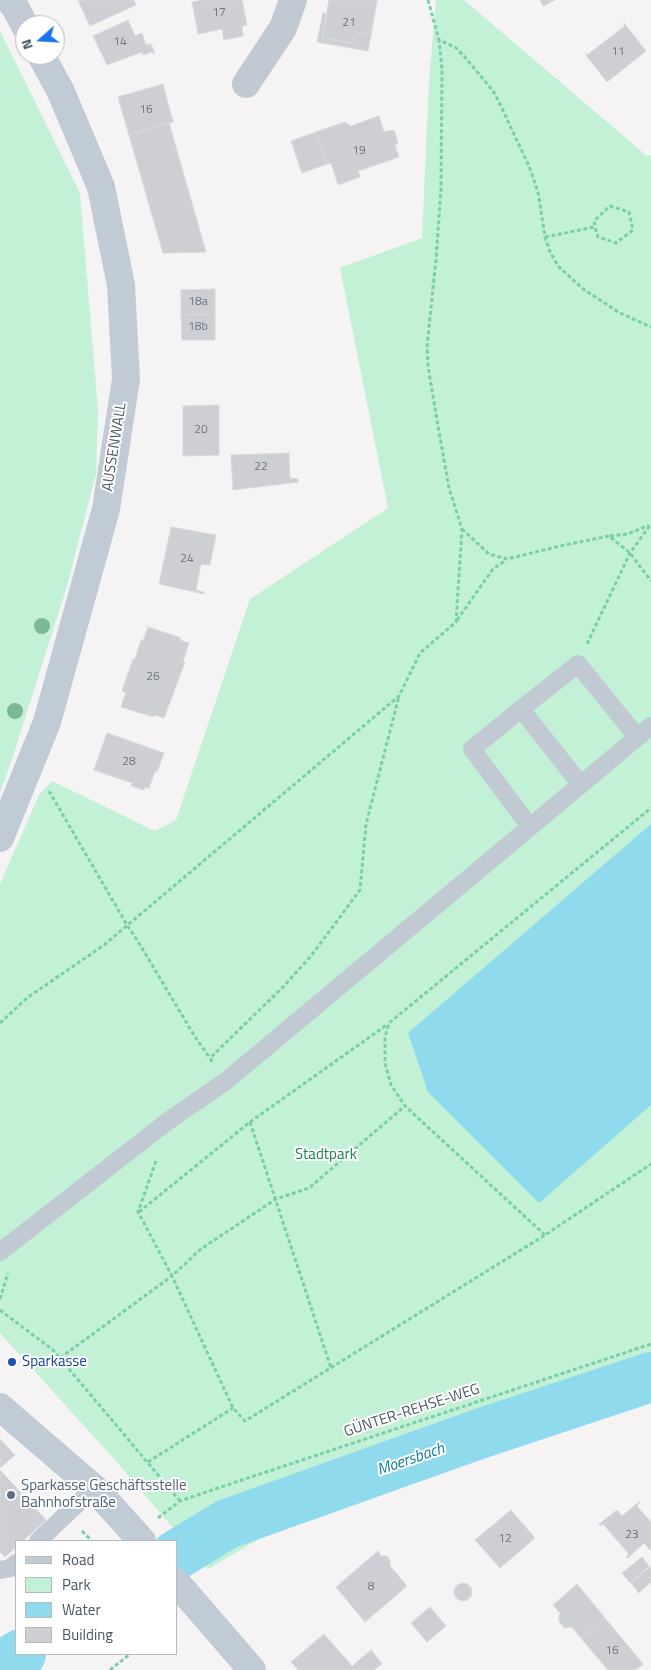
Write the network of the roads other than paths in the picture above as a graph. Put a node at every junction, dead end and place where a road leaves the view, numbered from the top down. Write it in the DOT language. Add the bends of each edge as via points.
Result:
graph roads {
  1 [pos="9,0"];
  2 [pos="293,0"];
  3 [pos="19,15"];
  4 [pos="46,65"];
  5 [pos="246,84"];
  6 [pos="521,709"];
  7 [pos="645,731"];
  8 [pos="581,785"];
  9 [pos="530,827"];
  10 [pos="0,838"];
  11 [pos="0,1252"];
  12 [pos="0,1407"];
  13 [pos="94,1488"];
  14 [pos="144,1532"];
  15 [pos="39,1540"];
  16 [pos="15,1564"];
  17 [pos="0,1570"];
  18 [pos="178,1585"];
  19 [pos="252,1670"];
  1 -- 3 [label="street"];
  2 -- 5 [label="street" via="283,28"];
  4 -- 10 [label="street, AUSSENWALL" via="101,187 121,285 126,379 106,509 47,722"];
  6 -- 7 [label="lane" via="578,664 634,733"];
  6 -- 8 [label="lane"];
  6 -- 9 [label="lane" via="472,749"];
  7 -- 8 [label="lane"];
  8 -- 9 [label="lane"];
  9 -- 11 [label="lane" via="226,1081 168,1121"];
  12 -- 13 [label="street"];
  13 -- 14 [label="street"];
  13 -- 15 [label="lane"];
  16 -- 17 [label="lane"];
  18 -- 19 [label="street"];
}
